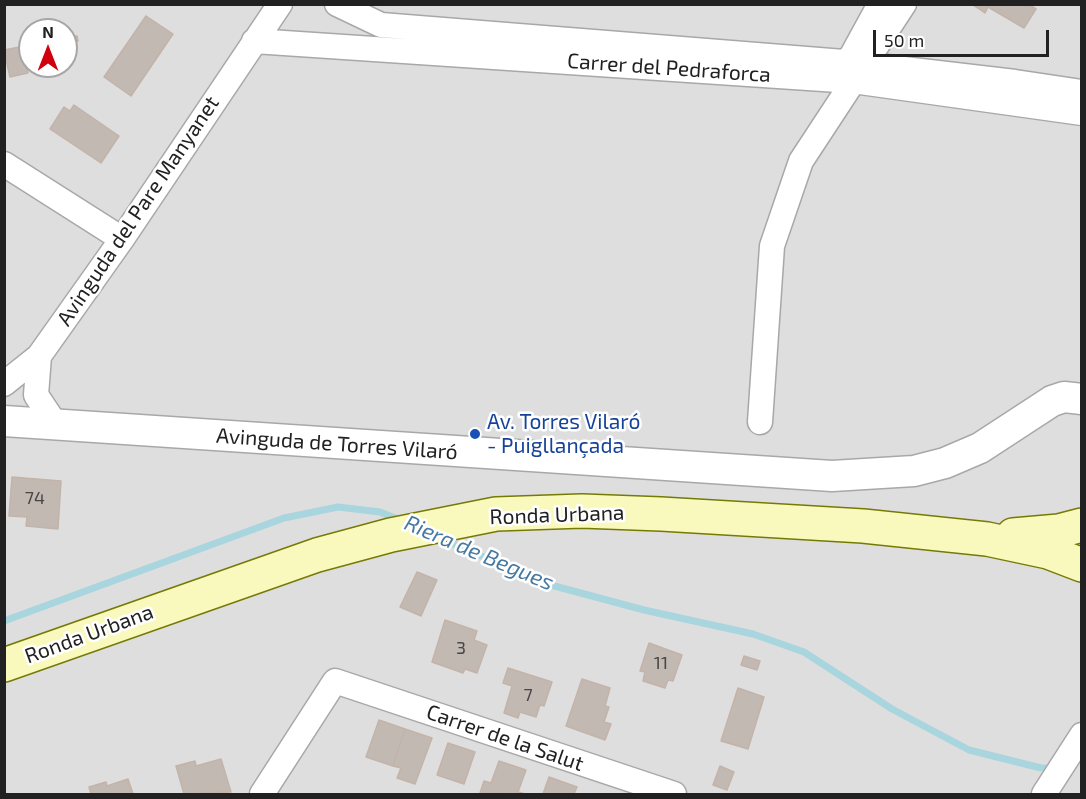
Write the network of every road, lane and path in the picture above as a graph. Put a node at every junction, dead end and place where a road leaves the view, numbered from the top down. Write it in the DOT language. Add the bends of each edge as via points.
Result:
graph roads {
  1 [pos="280,4"];
  2 [pos="337,4"];
  3 [pos="880,4"];
  4 [pos="904,4"];
  5 [pos="254,41"];
  6 [pos="850,77"];
  7 [pos="1082,92"];
  8 [pos="1082,113"];
  9 [pos="4,164"];
  10 [pos="122,239"];
  11 [pos="39,356"];
  12 [pos="4,384"];
  13 [pos="1082,399"];
  14 [pos="4,412"];
  15 [pos="4,421"];
  16 [pos="760,422"];
  17 [pos="56,425"];
  18 [pos="1082,525"];
  19 [pos="987,539"];
  20 [pos="1082,565"];
  21 [pos="4,665"];
  22 [pos="1082,735"];
  23 [pos="262,795"];
  24 [pos="674,795"];
  25 [pos="1044,795"];
  1 -- 5 [label="street, Avinguda del Pare Manyanet"];
  2 -- 6 [label="street, Carrer del Pedraforca" via="381,25"];
  3 -- 6 [label="street" via="851,57"];
  4 -- 6 [label="street"];
  5 -- 6 [label="street, Carrer del Pedraforca"];
  5 -- 10 [label="street, Avinguda del Pare Manyanet"];
  6 -- 7 [label="street, Carrer del Pedraforca" via="1015,82"];
  6 -- 8 [label="street, Carrer del Pedraforca"];
  6 -- 16 [label="street" via="801,161 772,246"];
  9 -- 10 [label="street"];
  10 -- 11 [label="street, Avinguda del Pare Manyanet"];
  11 -- 12 [label="street"];
  11 -- 17 [label="street" via="36,394"];
  13 -- 17 [label="street, Avinguda de Torres Vilaró" via="1064,397 1052,401 980,448 945,463 914,471 844,476"];
  14 -- 17 [label="street"];
  15 -- 17 [label="street, Avinguda de Torres Vilaró"];
  18 -- 19 [label="main road, Ronda Urbana"];
  19 -- 20 [label="main road, Ronda Urbana" via="1048,552"];
  19 -- 21 [label="main road, Ronda Urbana" via="863,526 661,514 496,514 391,535 307,559"];
  22 -- 25 [label="street"];
  23 -- 24 [label="street, Carrer de la Salut" via="335,681"];
}
